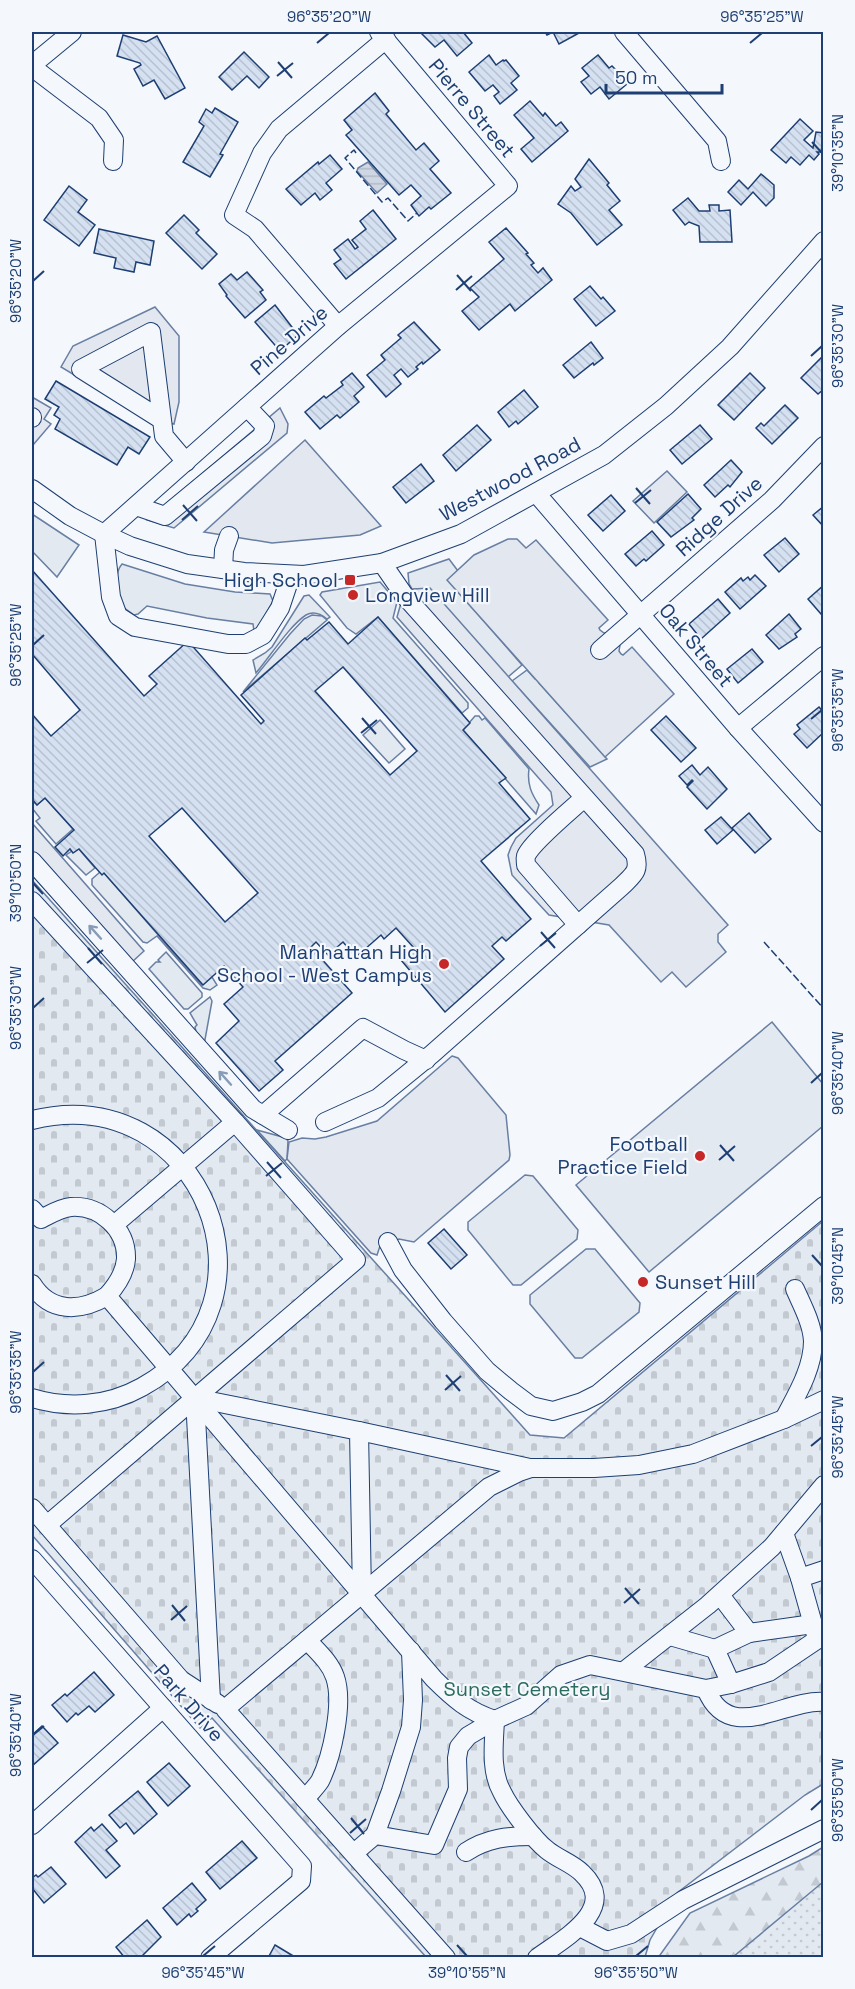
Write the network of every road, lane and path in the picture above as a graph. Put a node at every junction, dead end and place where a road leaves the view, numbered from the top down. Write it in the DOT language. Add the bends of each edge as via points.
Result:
graph roads {
  1 [pos="72,32"];
  2 [pos="624,32"];
  3 [pos="382,35"];
  4 [pos="32,66"];
  5 [pos="113,161"];
  6 [pos="721,161"];
  7 [pos="508,186"];
  8 [pos="824,241"];
  9 [pos="338,326"];
  10 [pos="247,407"];
  11 [pos="162,420"];
  12 [pos="824,446"];
  13 [pos="186,462"];
  14 [pos="32,489"];
  15 [pos="536,493"];
  16 [pos="136,506"];
  17 [pos="104,534"];
  18 [pos="229,537"];
  19 [pos="382,563"];
  20 [pos="223,569"];
  21 [pos="291,575"];
  22 [pos="641,615"];
  23 [pos="600,650"];
  24 [pos="824,656"];
  25 [pos="738,729"];
  26 [pos="584,798"];
  27 [pos="824,823"];
  28 [pos="32,861"];
  29 [pos="34,909"];
  30 [pos="578,926"];
  31 [pos="426,1060"];
  32 [pos="265,1116"];
  33 [pos="32,1120"];
  34 [pos="235,1122"];
  35 [pos="325,1122"];
  36 [pos="288,1130"];
  37 [pos="183,1166"];
  38 [pos="824,1206"];
  39 [pos="35,1220"];
  40 [pos="115,1224"];
  41 [pos="388,1242"];
  42 [pos="33,1289"];
  43 [pos="795,1289"];
  44 [pos="107,1296"];
  45 [pos="169,1368"];
  46 [pos="32,1398"];
  47 [pos="195,1398"];
  48 [pos="824,1400"];
  49 [pos="784,1419"];
  50 [pos="359,1431"];
  51 [pos="531,1468"];
  52 [pos="822,1491"];
  53 [pos="32,1508"];
  54 [pos="47,1525"];
  55 [pos="784,1533"];
  56 [pos="32,1559"];
  57 [pos="824,1570"];
  58 [pos="800,1578"];
  59 [pos="362,1594"];
  60 [pos="720,1595"];
  61 [pos="749,1633"];
  62 [pos="818,1633"];
  63 [pos="670,1636"];
  64 [pos="307,1640"];
  65 [pos="715,1649"];
  66 [pos="411,1651"];
  67 [pos="624,1671"];
  68 [pos="730,1684"];
  69 [pos="706,1689"];
  70 [pos="824,1702"];
  71 [pos="218,1704"];
  72 [pos="163,1708"];
  73 [pos="495,1720"];
  74 [pos="305,1799"];
  75 [pos="32,1825"];
  76 [pos="824,1829"];
  77 [pos="375,1835"];
  78 [pos="533,1836"];
  79 [pos="466,1852"];
  80 [pos="354,1853"];
  81 [pos="580,1927"];
  82 [pos="210,1958"];
  83 [pos="446,1958"];
  84 [pos="537,1958"];
  1 -- 4 [label="street"];
  2 -- 6 [label="street" via="717,141"];
  3 -- 7 [label="street, Pierre Street"];
  3 -- 9 [label="street" via="279,129 262,153 234,215 255,229"];
  4 -- 5 [label="street" via="99,118 114,140"];
  7 -- 9 [label="street, Pine Drive"];
  8 -- 15 [label="street, Westwood Road" via="730,347 666,406 604,455"];
  9 -- 10 [label="street, Pine Drive"];
  10 -- 13 [label="street, Pine Drive"];
  10 -- 16 [label="street" via="265,426 262,436 165,516"];
  11 -- 11 [label="street" via="151,332 81,369 121,394"];
  11 -- 13 [label="street" via="164,436"];
  12 -- 22 [label="street, Ridge Drive" via="772,500"];
  13 -- 16 [label="street, Pine Drive"];
  14 -- 17 [label="street, Westwood Road"];
  15 -- 19 [label="street, Westwood Road" via="461,534"];
  15 -- 22 [label="street, Oak Street"];
  16 -- 17 [label="street, Pine Drive"];
  17 -- 20 [label="street, Westwood Road" via="187,564"];
  17 -- 21 [label="street" via="111,597 118,616 135,627 246,644 263,635 280,608"];
  18 -- 20 [label="street"];
  19 -- 21 [label="street, Westwood Road"];
  19 -- 26 [label="street" via="404,595"];
  20 -- 21 [label="street, Westwood Road"];
  22 -- 23 [label="street, Ridge Drive"];
  22 -- 25 [label="street, Oak Street"];
  24 -- 25 [label="street"];
  25 -- 27 [label="street, Oak Street"];
  26 -- 30 [label="street" via="525,858 526,866"];
  26 -- 30 [label="street" via="634,854 638,865 635,873"];
  32 -- 28 [label="street, one-way" via="253,1109"];
  29 -- 34 [label="street"];
  30 -- 31 [label="street"];
  31 -- 32 [label="street" via="363,1028"];
  31 -- 35 [label="street" via="378,1098"];
  32 -- 36 [label="street"];
  33 -- 37 [label="street" via="65,1114 121,1123 155,1140"];
  34 -- 37 [label="street"];
  34 -- 47 [label="street" via="356,1260"];
  37 -- 40 [label="street"];
  37 -- 45 [label="street" via="211,1215 217,1272 202,1326"];
  38 -- 41 [label="street" via="598,1394 553,1411 531,1406 487,1371 403,1270"];
  39 -- 40 [label="street" via="74,1207 94,1211"];
  40 -- 44 [label="street" via="126,1260 117,1284"];
  42 -- 44 [label="street" via="59,1307 95,1303"];
  43 -- 49 [label="street" via="813,1342 805,1378"];
  44 -- 45 [label="street"];
  45 -- 46 [label="street" via="135,1391 99,1402 62,1404"];
  45 -- 47 [label="street"];
  47 -- 50 [label="street"];
  47 -- 54 [label="street"];
  47 -- 59 [label="street"];
  47 -- 71 [label="street"];
  48 -- 49 [label="street"];
  49 -- 51 [label="street" via="693,1454 639,1465"];
  50 -- 51 [label="street"];
  50 -- 59 [label="street"];
  51 -- 59 [label="street" via="489,1487"];
  52 -- 55 [label="street"];
  53 -- 54 [label="street"];
  54 -- 71 [label="street" via="181,1680"];
  55 -- 58 [label="street"];
  55 -- 60 [label="street"];
  56 -- 72 [label="street, Park Drive"];
  57 -- 58 [label="street"];
  58 -- 62 [label="street"];
  59 -- 64 [label="street"];
  59 -- 66 [label="street"];
  60 -- 61 [label="street"];
  60 -- 63 [label="street"];
  61 -- 62 [label="street"];
  61 -- 65 [label="street"];
  62 -- 68 [label="street" via="769,1672"];
  63 -- 65 [label="street"];
  63 -- 67 [label="street"];
  64 -- 71 [label="street"];
  64 -- 74 [label="street" via="326,1660 335,1677 337,1716 329,1758 319,1783"];
  65 -- 68 [label="street"];
  66 -- 73 [label="street" via="456,1701"];
  66 -- 77 [label="street" via="411,1727"];
  67 -- 69 [label="street"];
  67 -- 73 [label="street" via="590,1665 561,1675 526,1706"];
  68 -- 69 [label="street"];
  69 -- 70 [label="street" via="712,1704 737,1717"];
  71 -- 74 [label="street"];
  72 -- 75 [label="street"];
  72 -- 82 [label="street, Park Drive" via="302,1866 302,1881"];
  73 -- 77 [label="street" via="459,1746 458,1789 434,1845"];
  73 -- 78 [label="street" via="498,1782"];
  74 -- 80 [label="street"];
  76 -- 81 [label="street" via="683,1900 631,1934 607,1941"];
  77 -- 80 [label="street"];
  78 -- 79 [label="street" via="481,1842"];
  78 -- 81 [label="street" via="591,1883 596,1899"];
  80 -- 83 [label="street"];
  81 -- 84 [label="street"];
}
